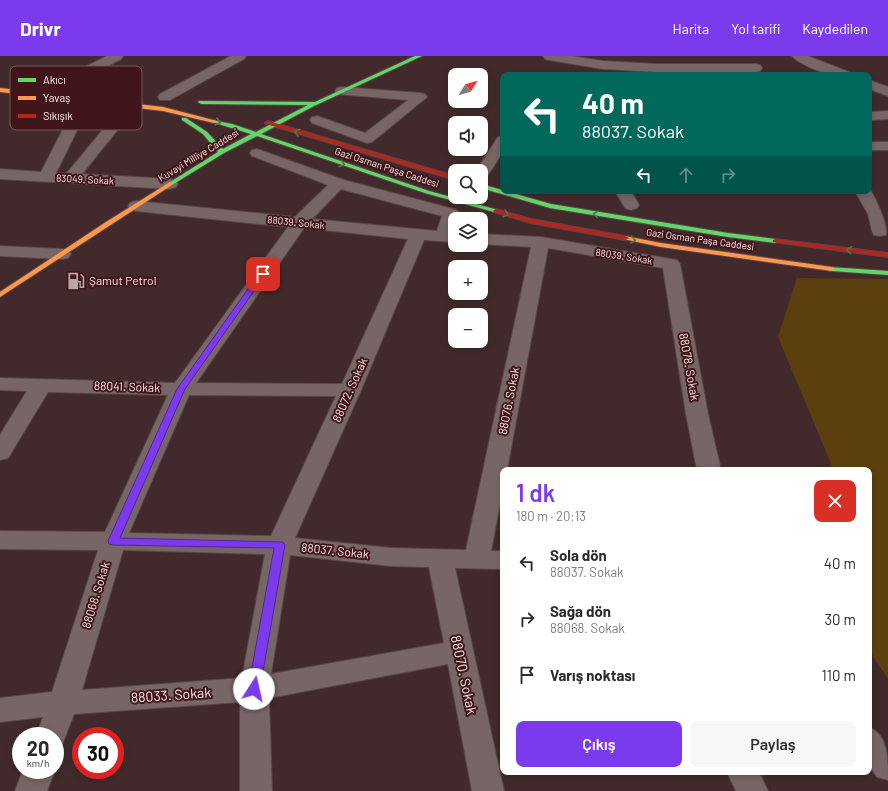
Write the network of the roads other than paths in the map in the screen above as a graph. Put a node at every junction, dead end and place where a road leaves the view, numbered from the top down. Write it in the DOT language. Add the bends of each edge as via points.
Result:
graph roads {
  1 [pos="117,56"];
  2 [pos="240,56"];
  3 [pos="419,56"];
  4 [pos="549,56"];
  5 [pos="746,56"];
  6 [pos="798,56"];
  7 [pos="566,59"];
  8 [pos="97,66"];
  9 [pos="556,70"];
  10 [pos="603,70"];
  11 [pos="836,72"];
  12 [pos="872,80"];
  13 [pos="0,82"];
  14 [pos="888,82"];
  15 [pos="10,83"];
  16 [pos="872,85"];
  17 [pos="0,90"];
  18 [pos="10,91"];
  19 [pos="342,91"];
  20 [pos="888,92"];
  21 [pos="180,99"];
  22 [pos="142,100"];
  23 [pos="162,101"];
  24 [pos="317,103"];
  25 [pos="230,111"];
  26 [pos="888,115"];
  27 [pos="872,116"];
  28 [pos="260,120"];
  29 [pos="317,120"];
  30 [pos="274,124"];
  31 [pos="70,130"];
  32 [pos="110,130"];
  33 [pos="256,134"];
  34 [pos="872,146"];
  35 [pos="888,146"];
  36 [pos="222,152"];
  37 [pos="257,153"];
  38 [pos="498,158"];
  39 [pos="488,171"];
  40 [pos="0,174"];
  41 [pos="448,176"];
  42 [pos="46,177"];
  43 [pos="70,178"];
  44 [pos="488,181"];
  45 [pos="338,183"];
  46 [pos="170,184"];
  47 [pos="500,186"];
  48 [pos="520,194"];
  49 [pos="865,194"];
  50 [pos="136,206"];
  51 [pos="448,212"];
  52 [pos="299,223"];
  53 [pos="880,231"];
  54 [pos="418,235"];
  55 [pos="448,237"];
  56 [pos="488,239"];
  57 [pos="541,242"];
  58 [pos="0,252"];
  59 [pos="62,254"];
  60 [pos="888,255"];
  61 [pos="671,264"];
  62 [pos="888,273"];
  63 [pos="0,295"];
  64 [pos="0,384"];
  65 [pos="41,385"];
  66 [pos="181,389"];
  67 [pos="350,390"];
  68 [pos="0,453"];
  69 [pos="709,467"];
  70 [pos="0,540"];
  71 [pos="113,541"];
  72 [pos="280,545"];
  73 [pos="440,559"];
  74 [pos="477,559"];
  75 [pos="500,560"];
  76 [pos="460,651"];
  77 [pos="254,689"];
  78 [pos="63,703"];
  79 [pos="0,710"];
  80 [pos="54,727"];
  81 [pos="872,744"];
  82 [pos="888,767"];
  83 [pos="744,775"];
  84 [pos="36,779"];
  85 [pos="31,791"];
  86 [pos="256,791"];
  87 [pos="488,791"];
  88 [pos="752,791"];
  1 -- 8 [label="street"];
  2 -- 23 [label="street"];
  3 -- 19 [label="main road, Kuvayi Milliye Caddesi"];
  4 -- 7 [label="street"];
  5 -- 10 [label="street" via="756,68"];
  6 -- 11 [label="street"];
  7 -- 9 [label="street"];
  7 -- 10 [label="street"];
  12 -- 14 [label="street"];
  13 -- 15 [label="main road"];
  16 -- 20 [label="street"];
  17 -- 18 [label="main road, Gazi Osman Paşa Caddesi"];
  19 -- 24 [label="main road, Kuvayi Milliye Caddesi"];
  19 -- 29 [label="street" via="420,97 367,138"];
  21 -- 23 [label="main road, Gazi Osman Paşa Caddesi"];
  22 -- 23 [label="main road, Gazi Osman Paşa Caddesi"];
  23 -- 33 [label="main road, Gazi Osman Paşa Caddesi, one-way"];
  23 -- 36 [label="main road" via="208,134"];
  24 -- 25 [label="main road" via="197,102"];
  24 -- 30 [label="main road, Kuvayi Milliye Caddesi"];
  26 -- 27 [label="street"];
  28 -- 30 [label="main road, Gazi Osman Paşa Caddesi"];
  30 -- 33 [label="main road, Kuvayi Milliye Caddesi"];
  41 -- 30 [label="main road, Gazi Osman Paşa Caddesi, one-way"];
  31 -- 42 [label="street"];
  32 -- 43 [label="street"];
  33 -- 36 [label="main road, Kuvayi Milliye Caddesi"];
  33 -- 62 [label="main road, Gazi Osman Paşa Caddesi, one-way" via="427,192 530,221 661,245 823,268"];
  34 -- 35 [label="street"];
  36 -- 46 [label="main road, Kuvayi Milliye Caddesi"];
  37 -- 45 [label="street"];
  38 -- 39 [label="street"];
  40 -- 42 [label="street, 83049. Sokak"];
  42 -- 43 [label="street, 83049. Sokak"];
  43 -- 46 [label="street, 83049. Sokak"];
  47 -- 44 [label="main road, Gazi Osman Paşa Caddesi, one-way"];
  45 -- 51 [label="street"];
  45 -- 52 [label="street, 88068. Sokak"];
  46 -- 50 [label="main road, Kuvayi Milliye Caddesi"];
  60 -- 48 [label="main road, Gazi Osman Paşa Caddesi, one-way" via="728,235 550,206"];
  49 -- 53 [label="street" via="876,214"];
  50 -- 52 [label="street, 88039. Sokak"];
  50 -- 59 [label="main road, Kuvayi Milliye Caddesi"];
  52 -- 54 [label="street, 88039. Sokak"];
  52 -- 66 [label="street, 88068. Sokak"];
  54 -- 55 [label="street, 88039. Sokak"];
  54 -- 67 [label="street, 88072. Sokak"];
  56 -- 57 [label="street, 88039. Sokak"];
  57 -- 61 [label="street, 88039. Sokak"];
  57 -- 74 [label="street, 88076. Sokak"];
  58 -- 59 [label="street"];
  59 -- 63 [label="main road, Kuvayi Milliye Caddesi"];
  61 -- 69 [label="street, 88078. Sokak" via="697,414"];
  64 -- 65 [label="street, 88041. Sokak"];
  65 -- 66 [label="street, 88041. Sokak"];
  65 -- 68 [label="street"];
  66 -- 67 [label="street, 88041. Sokak"];
  66 -- 71 [label="street, 88068. Sokak"];
  67 -- 72 [label="street, 88072. Sokak"];
  70 -- 71 [label="street, 88037. Sokak"];
  71 -- 72 [label="street, 88037. Sokak"];
  71 -- 78 [label="street, 88068. Sokak"];
  72 -- 73 [label="street, 88037. Sokak" via="391,557"];
  72 -- 77 [label="street, 88072. Sokak"];
  73 -- 74 [label="street, 88037. Sokak"];
  73 -- 76 [label="street, 88070. Sokak"];
  74 -- 75 [label="street, 88037. Sokak"];
  76 -- 77 [label="street, 88033. Sokak"];
  76 -- 87 [label="street, 88070. Sokak"];
  77 -- 78 [label="street, 88033. Sokak"];
  77 -- 86 [label="street, 88072. Sokak"];
  78 -- 79 [label="street, 88033. Sokak"];
  78 -- 80 [label="street, 88068. Sokak"];
  81 -- 82 [label="street"];
  83 -- 88 [label="street"];
  84 -- 85 [label="street"];
}
